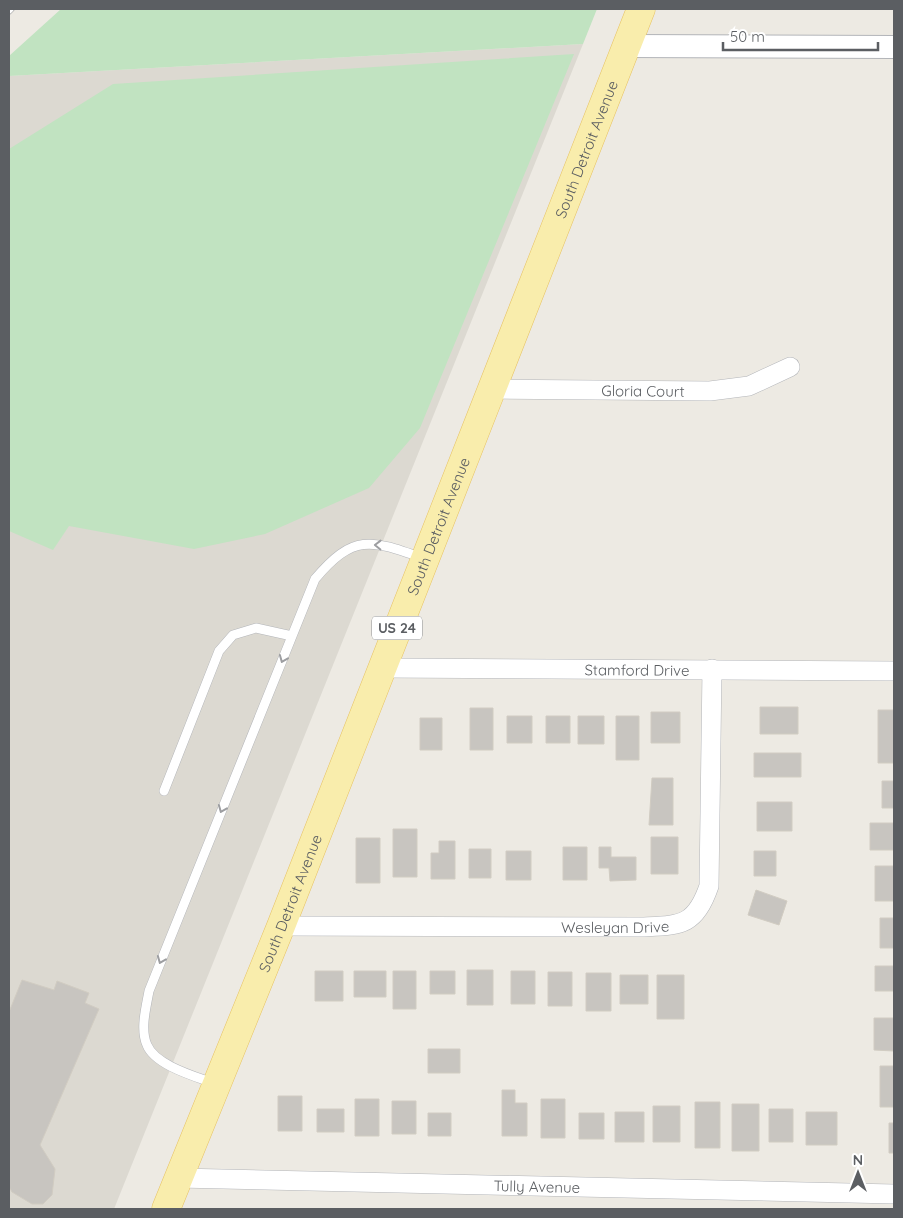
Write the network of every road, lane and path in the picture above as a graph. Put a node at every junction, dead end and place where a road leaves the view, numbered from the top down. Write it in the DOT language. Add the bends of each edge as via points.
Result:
graph roads {
  1 [pos="642,9"];
  2 [pos="628,46"];
  3 [pos="894,48"];
  4 [pos="790,367"];
  5 [pos="491,389"];
  6 [pos="424,559"];
  7 [pos="292,636"];
  8 [pos="382,668"];
  9 [pos="712,669"];
  10 [pos="894,671"];
  11 [pos="164,790"];
  12 [pos="281,926"];
  13 [pos="216,1084"];
  14 [pos="178,1178"];
  15 [pos="894,1194"];
  16 [pos="166,1209"];
  1 -- 2 [label="main road, South Detroit Avenue / US 24"];
  2 -- 3 [label="street"];
  2 -- 5 [label="main road, South Detroit Avenue / US 24"];
  4 -- 5 [label="street, Gloria Court" via="749,386 710,390"];
  5 -- 6 [label="main road, South Detroit Avenue / US 24"];
  6 -- 7 [label="lane, one-way" via="384,544 350,546 330,560 315,578"];
  6 -- 8 [label="main road, South Detroit Avenue / US 24"];
  7 -- 11 [label="lane" via="256,628 233,635 228,640 219,651"];
  7 -- 13 [label="lane, one-way" via="149,991 144,1024 147,1046 161,1061"];
  8 -- 9 [label="street, Stamford Drive"];
  8 -- 12 [label="main road, South Detroit Avenue / US 24"];
  9 -- 10 [label="street, Stamford Drive"];
  9 -- 12 [label="street, Wesleyan Drive" via="709,886 703,905 688,921 641,927"];
  12 -- 13 [label="main road, South Detroit Avenue / US 24"];
  13 -- 14 [label="main road, South Detroit Avenue / US 24"];
  14 -- 15 [label="street, Tully Avenue"];
  14 -- 16 [label="main road, South Detroit Avenue / US 24"];
}
